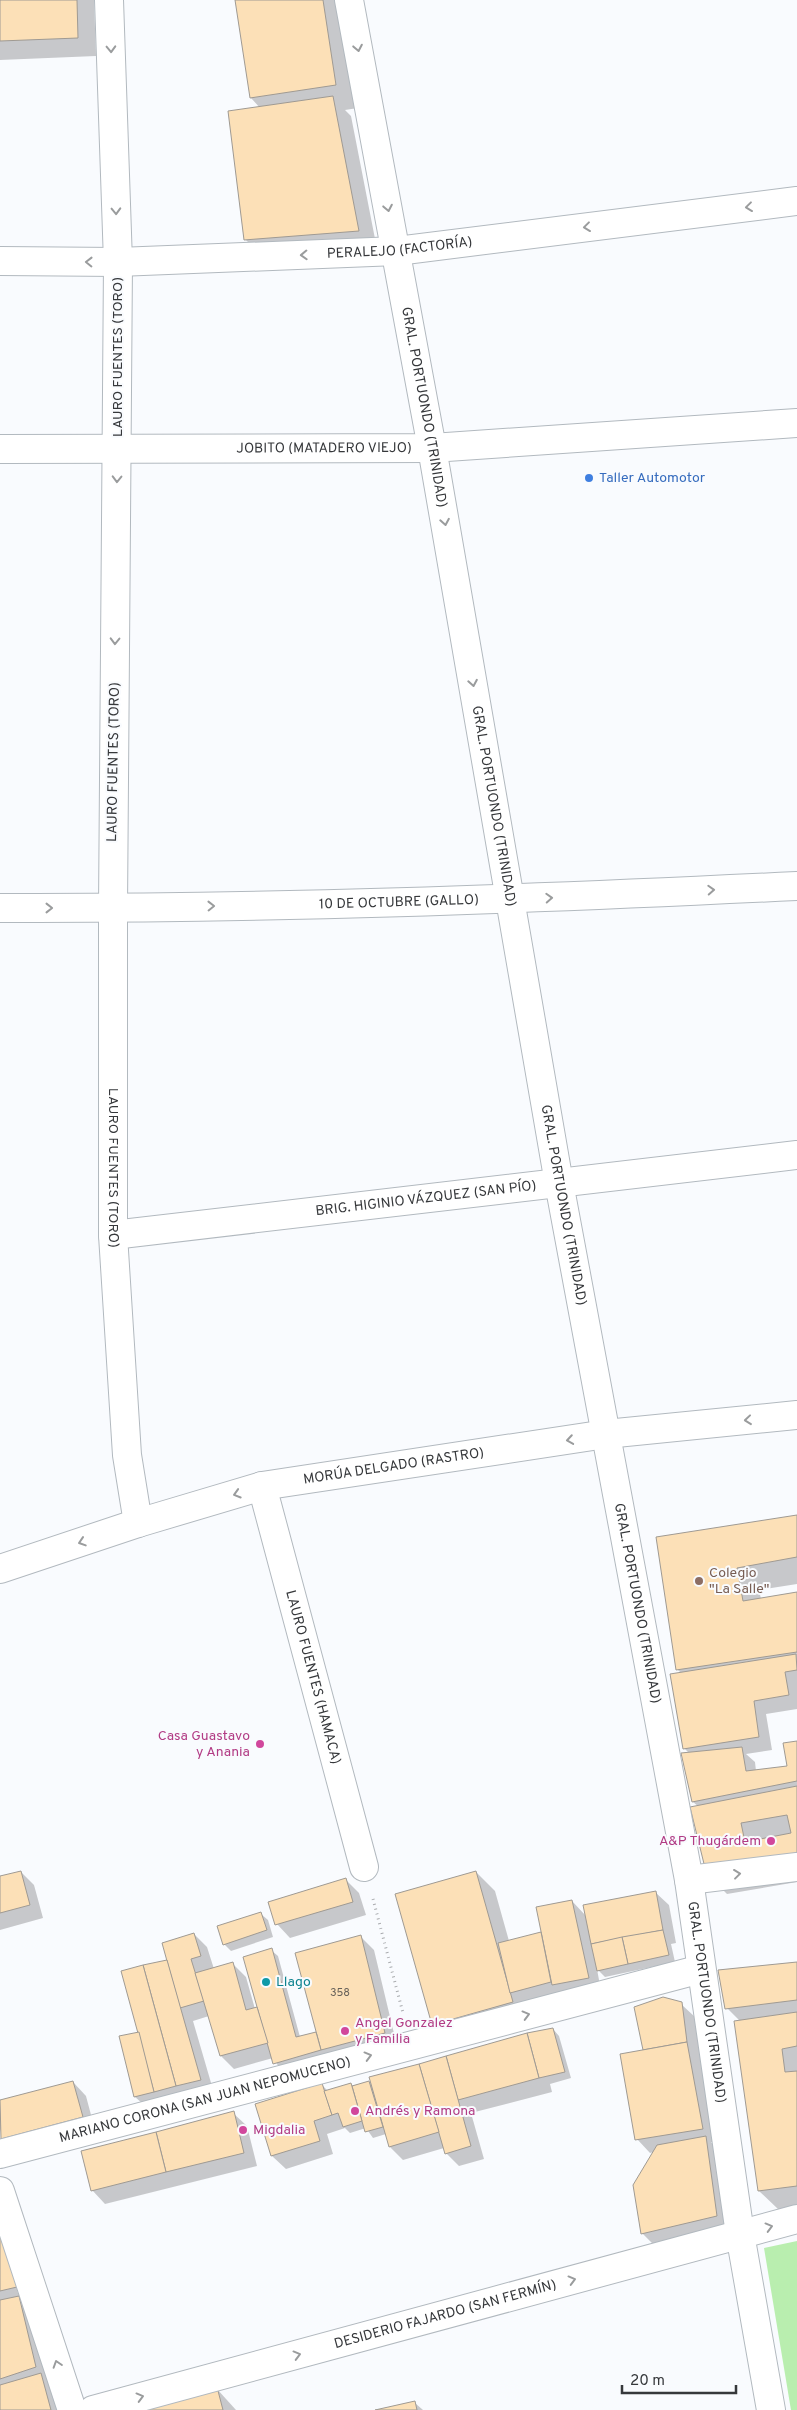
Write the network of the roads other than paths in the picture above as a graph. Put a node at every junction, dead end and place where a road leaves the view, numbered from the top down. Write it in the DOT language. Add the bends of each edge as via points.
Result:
graph roads {
  1 [pos="110,0"];
  2 [pos="349,0"];
  3 [pos="797,201"];
  4 [pos="397,252"];
  5 [pos="0,261"];
  6 [pos="118,262"];
  7 [pos="797,423"];
  8 [pos="432,448"];
  9 [pos="0,449"];
  10 [pos="117,450"];
  11 [pos="797,886"];
  12 [pos="511,900"];
  13 [pos="0,908"];
  14 [pos="113,908"];
  15 [pos="797,1154"];
  16 [pos="559,1183"];
  17 [pos="114,1235"];
  18 [pos="797,1415"];
  19 [pos="606,1434"];
  20 [pos="262,1486"];
  21 [pos="138,1523"];
  22 [pos="0,1569"];
  23 [pos="364,1866"];
  24 [pos="797,1867"];
  25 [pos="689,1880"];
  26 [pos="701,1969"];
  27 [pos="0,2154"];
  28 [pos="0,2192"];
  29 [pos="797,2219"];
  30 [pos="740,2234"];
  31 [pos="72,2410"];
  32 [pos="94,2410"];
  33 [pos="771,2410"];
  1 -- 6 [label="street, LAURO FUENTES (TORO), one-way"];
  2 -- 4 [label="street, GRAL. PORTUONDO (TRINIDAD), one-way"];
  3 -- 4 [label="street, PERALEJO (FACTORÍA), one-way"];
  4 -- 6 [label="street, PERALEJO (FACTORÍA), one-way"];
  4 -- 8 [label="street, GRAL. PORTUONDO (TRINIDAD)"];
  6 -- 5 [label="street, PERALEJO (FACTORÍA), one-way"];
  6 -- 10 [label="street, LAURO FUENTES (TORO)"];
  7 -- 8 [label="street, JOBITO (MATADERO VIEJO)"];
  8 -- 10 [label="street, JOBITO (MATADERO VIEJO)"];
  8 -- 12 [label="street, GRAL. PORTUONDO (TRINIDAD), one-way"];
  9 -- 10 [label="street, JOBITO (MATADERO VIEJO)"];
  10 -- 14 [label="street, LAURO FUENTES (TORO), one-way"];
  12 -- 11 [label="street, 10 DE OCTUBRE (GALLO), one-way"];
  14 -- 12 [label="street, 10 DE OCTUBRE (GALLO), one-way"];
  12 -- 16 [label="street, GRAL. PORTUONDO (TRINIDAD)"];
  13 -- 14 [label="street, 10 DE OCTUBRE (GALLO), one-way"];
  14 -- 17 [label="street, LAURO FUENTES (TORO)"];
  15 -- 16 [label="street, BRIG. HIGINIO VÁZQUEZ (SAN PÍO)"];
  16 -- 17 [label="street, BRIG. HIGINIO VÁZQUEZ (SAN PÍO)"];
  16 -- 19 [label="street, GRAL. PORTUONDO (TRINIDAD)"];
  17 -- 21 [label="street, LAURO FUENTES (TORO)" via="127,1455"];
  18 -- 19 [label="street, MORÚA DELGADO (RASTRO), one-way"];
  19 -- 20 [label="street, MORÚA DELGADO (RASTRO), one-way"];
  19 -- 25 [label="street, GRAL. PORTUONDO (TRINIDAD)"];
  20 -- 21 [label="street, MORÚA DELGADO (RASTRO), one-way"];
  20 -- 23 [label="street, LAURO FUENTES (HAMACA)"];
  21 -- 22 [label="street, MORÚA DELGADO (RASTRO), one-way"];
  25 -- 24 [label="street, one-way"];
  25 -- 26 [label="street, GRAL. PORTUONDO (TRINIDAD)"];
  27 -- 26 [label="street, MARIANO CORONA (SAN JUAN NEPOMUCENO), one-way"];
  26 -- 30 [label="street, GRAL. PORTUONDO (TRINIDAD)"];
  31 -- 28 [label="street, one-way"];
  30 -- 29 [label="street, DESIDERIO FAJARDO (SAN FERMÍN), one-way"];
  32 -- 30 [label="street, DESIDERIO FAJARDO (SAN FERMÍN), one-way"];
  30 -- 33 [label="street, GRAL. PORTUONDO (TRINIDAD)"];
}
